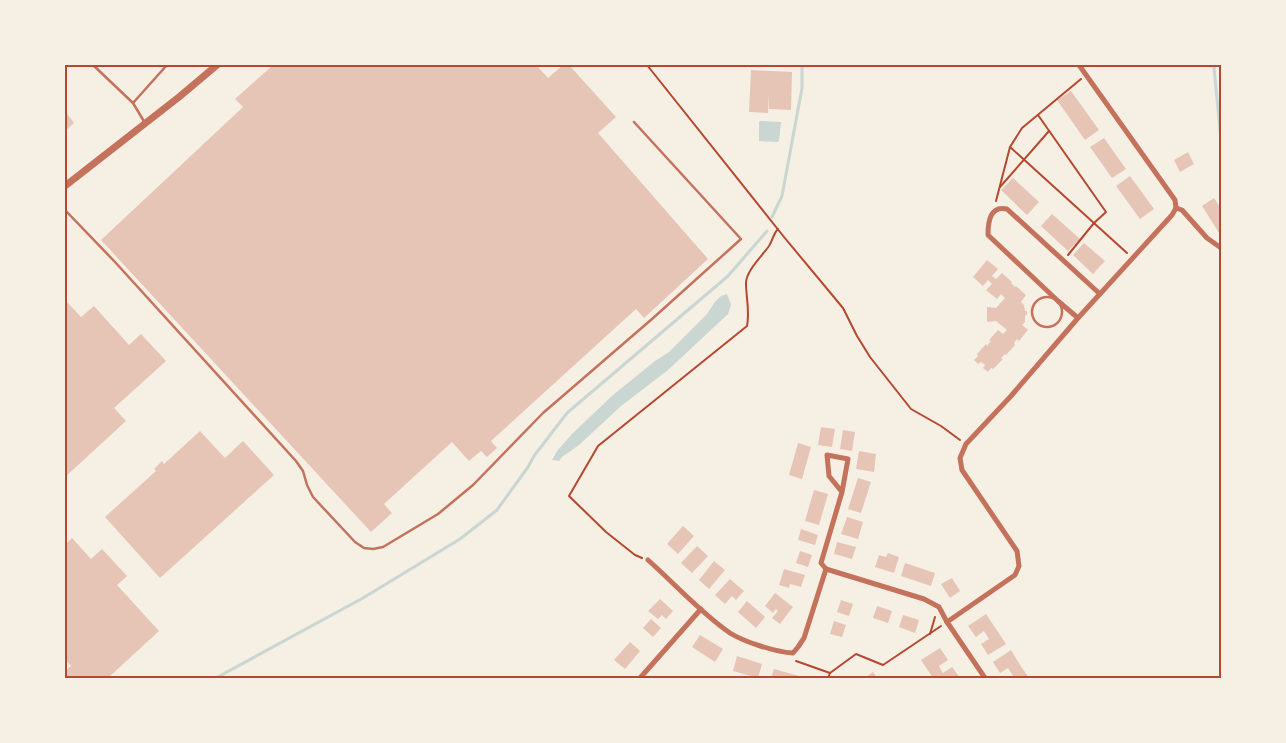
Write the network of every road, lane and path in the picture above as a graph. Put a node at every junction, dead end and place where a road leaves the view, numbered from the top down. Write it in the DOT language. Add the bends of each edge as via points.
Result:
graph roads {
  1 [pos="93,65"];
  2 [pos="167,65"];
  3 [pos="217,65"];
  4 [pos="647,65"];
  5 [pos="1079,65"];
  6 [pos="1086,75"];
  7 [pos="133,103"];
  8 [pos="1038,115"];
  9 [pos="634,122"];
  10 [pos="146,123"];
  11 [pos="1049,131"];
  12 [pos="1010,147"];
  13 [pos="1024,160"];
  14 [pos="65,186"];
  15 [pos="999,189"];
  16 [pos="1176,208"];
  17 [pos="65,210"];
  18 [pos="993,213"];
  19 [pos="1094,223"];
  20 [pos="778,229"];
  21 [pos="1221,248"];
  22 [pos="1133,258"];
  23 [pos="1063,260"];
  24 [pos="1100,294"];
  25 [pos="1058,301"];
  26 [pos="1078,318"];
  27 [pos="966,444"];
  28 [pos="842,492"];
  29 [pos="648,560"];
  30 [pos="826,569"];
  31 [pos="939,608"];
  32 [pos="702,609"];
  33 [pos="947,622"];
  34 [pos="929,635"];
  35 [pos="793,653"];
  36 [pos="830,673"];
  37 [pos="640,678"];
  38 [pos="828,678"];
  39 [pos="985,678"];
  1 -- 7 [label="lane"];
  2 -- 7 [label="lane"];
  3 -- 10 [label="street"];
  4 -- 20 [label="path"];
  5 -- 6 [label="street"];
  6 -- 8 [label="path"];
  6 -- 16 [label="street" via="1174,200"];
  7 -- 10 [label="lane"];
  8 -- 11 [label="path"];
  8 -- 12 [label="path" via="1022,128"];
  9 -- 17 [label="lane" via="741,239 543,413 473,486 438,514 383,547 373,549 355,542 313,497 296,462"];
  10 -- 14 [label="street"];
  11 -- 13 [label="path"];
  11 -- 19 [label="path" via="1106,212"];
  12 -- 13 [label="path"];
  12 -- 15 [label="path"];
  13 -- 15 [label="path"];
  13 -- 19 [label="path"];
  15 -- 18 [label="path"];
  16 -- 21 [label="street"];
  16 -- 22 [label="street"];
  18 -- 23 [label="street" via="997,209 1007,209"];
  18 -- 25 [label="street" via="989,219 988,235"];
  19 -- 22 [label="path"];
  19 -- 23 [label="path"];
  20 -- 27 [label="path" via="843,308 870,357 910,409"];
  20 -- 29 [label="path" via="746,280 747,326 598,446 569,496 606,532 635,555"];
  22 -- 24 [label="street"];
  23 -- 24 [label="street"];
  24 -- 26 [label="street"];
  25 -- 25 [label="lane" via="1044,297 1033,306 1032,313 1040,325 1054,326 1060,321 1062,307"];
  25 -- 26 [label="street"];
  26 -- 27 [label="street"];
  27 -- 33 [label="street" via="960,458 962,470 1017,551 1019,566 1015,575"];
  28 -- 28 [label="street" via="829,476 827,455 848,459"];
  28 -- 30 [label="street" via="821,563"];
  29 -- 32 [label="street"];
  30 -- 31 [label="street" via="924,599"];
  30 -- 35 [label="street" via="804,638"];
  31 -- 33 [label="street"];
  31 -- 34 [label="path"];
  32 -- 35 [label="street" via="731,634"];
  32 -- 37 [label="street"];
  33 -- 34 [label="path"];
  33 -- 39 [label="street"];
  34 -- 36 [label="path" via="883,665 856,654"];
  35 -- 36 [label="path" via="796,661"];
  36 -- 38 [label="path"];
}
